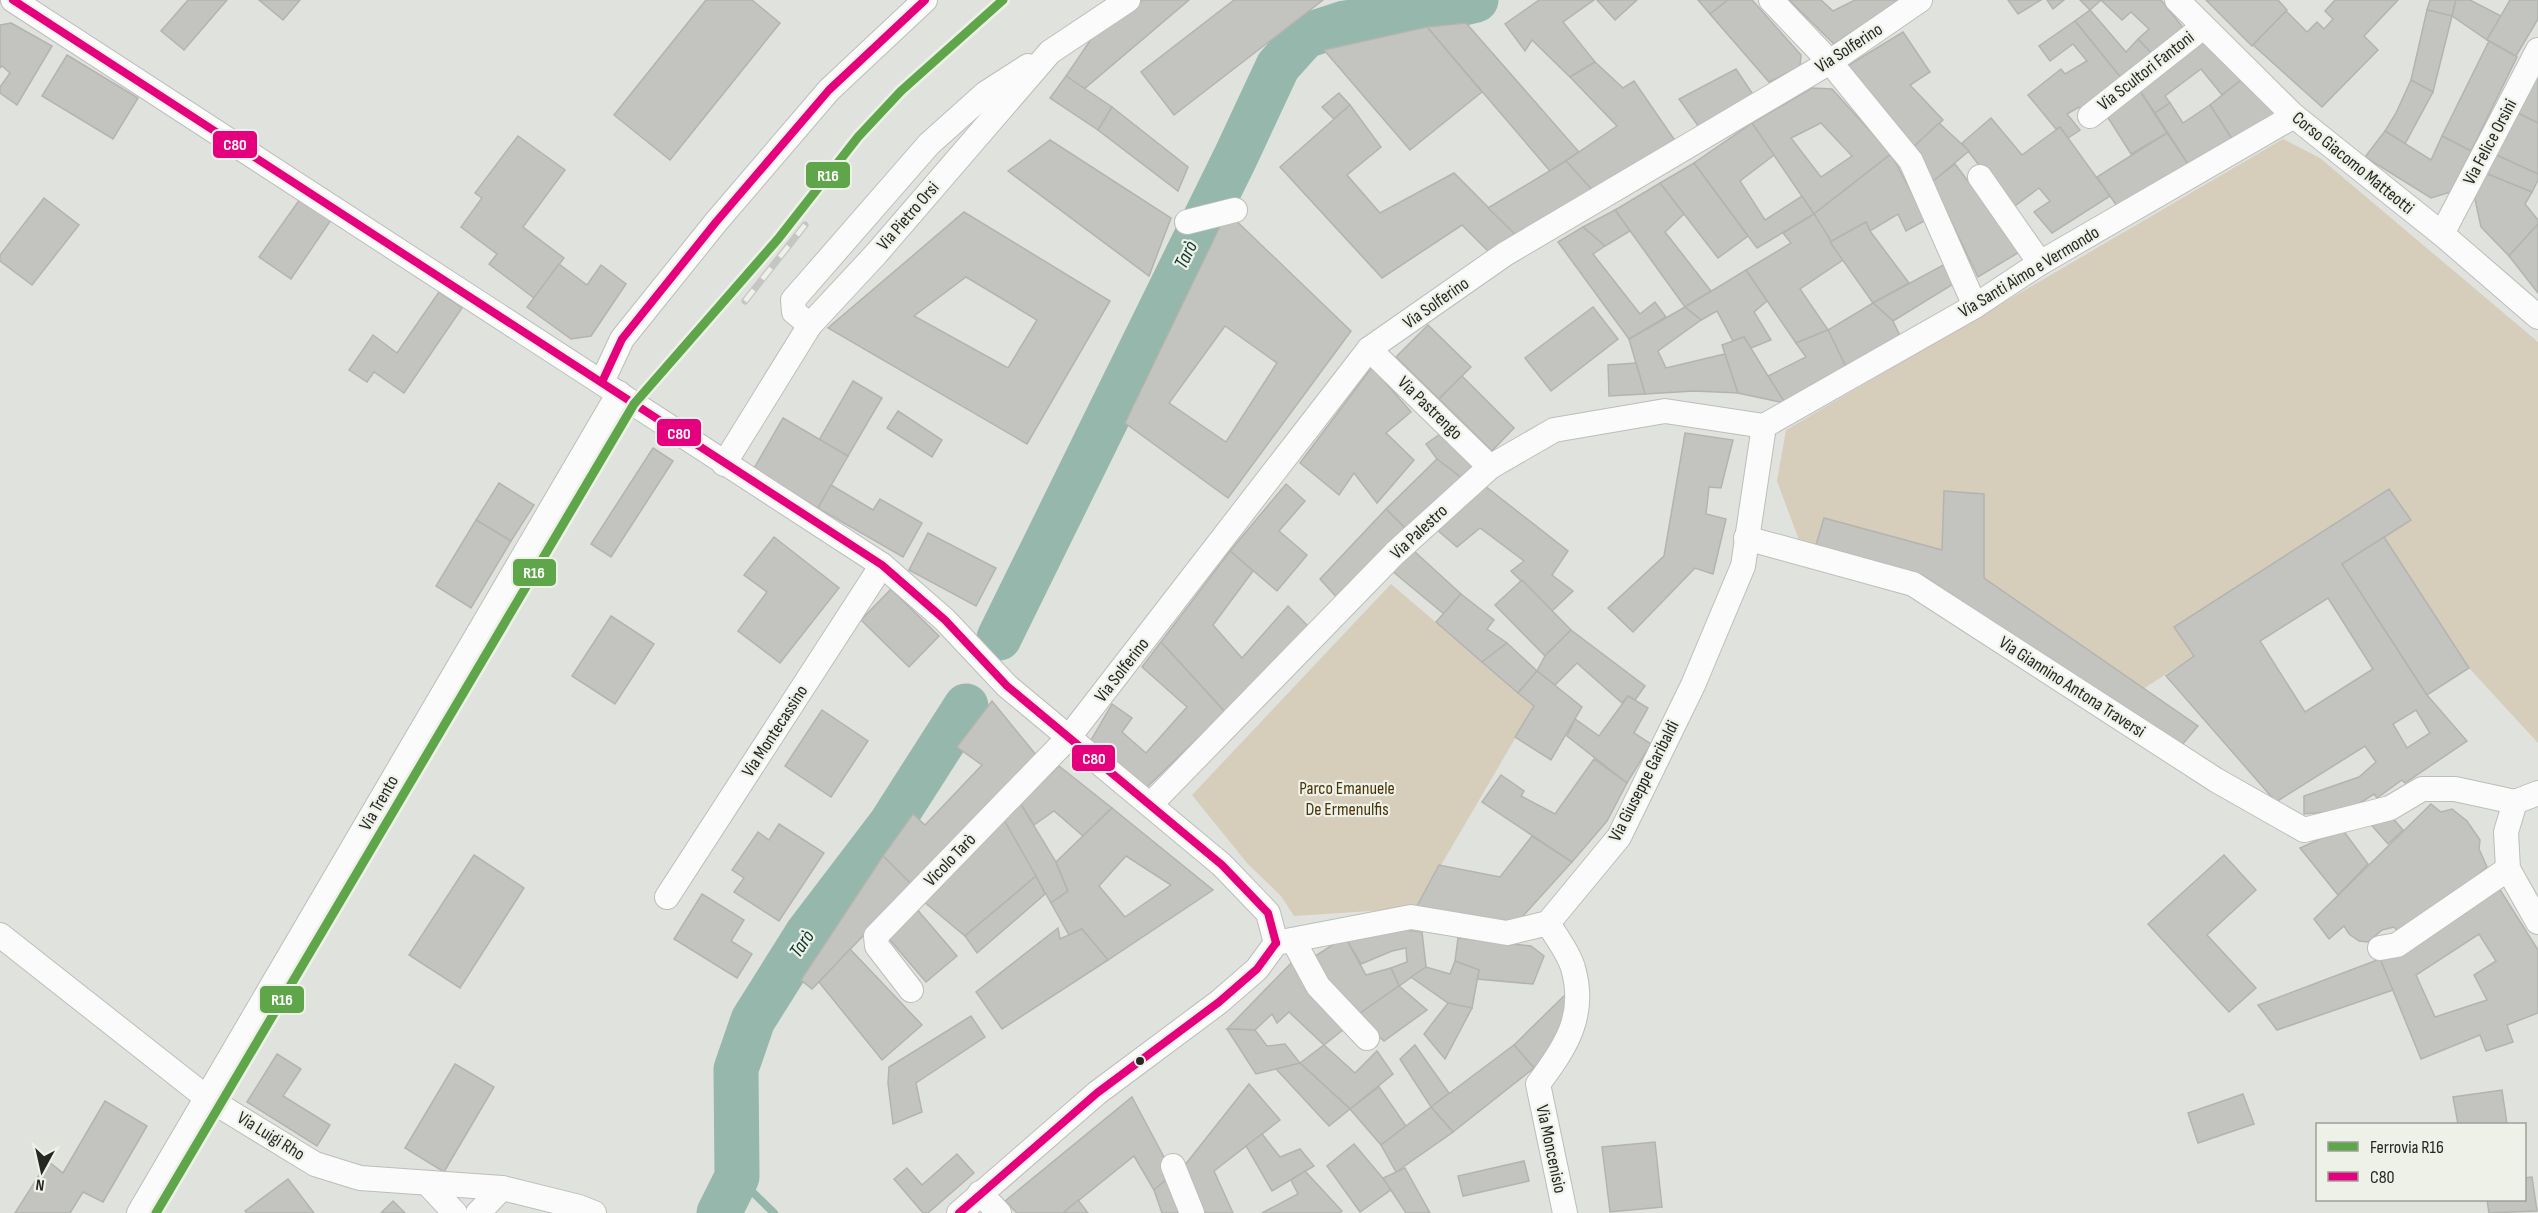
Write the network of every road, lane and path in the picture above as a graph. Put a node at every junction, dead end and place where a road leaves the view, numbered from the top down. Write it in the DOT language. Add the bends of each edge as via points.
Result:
graph roads {
  1 [pos="14,0"];
  2 [pos="925,0"];
  3 [pos="1128,0"];
  4 [pos="1771,0"];
  5 [pos="1920,0"];
  6 [pos="2177,0"];
  7 [pos="2203,27"];
  8 [pos="2538,50"];
  9 [pos="1050,52"];
  10 [pos="1830,62"];
  11 [pos="2090,116"];
  12 [pos="2294,116"];
  13 [pos="1980,177"];
  14 [pos="1236,210"];
  15 [pos="1187,222"];
  16 [pos="2442,234"];
  17 [pos="2040,263"];
  18 [pos="1975,306"];
  19 [pos="2538,317"];
  20 [pos="802,319"];
  21 [pos="1370,349"];
  22 [pos="610,388"];
  23 [pos="1764,426"];
  24 [pos="724,464"];
  25 [pos="1490,467"];
  26 [pos="1746,538"];
  27 [pos="882,565"];
  28 [pos="1069,737"];
  29 [pos="2538,793"];
  30 [pos="2515,802"];
  31 [pos="1151,804"];
  32 [pos="2508,869"];
  33 [pos="667,897"];
  34 [pos="2538,922"];
  35 [pos="1548,923"];
  36 [pos="0,935"];
  37 [pos="1284,941"];
  38 [pos="2380,948"];
  39 [pos="911,990"];
  40 [pos="1366,1038"];
  41 [pos="207,1098"];
  42 [pos="1173,1166"];
  43 [pos="427,1183"];
  44 [pos="502,1188"];
  45 [pos="981,1193"];
  46 [pos="139,1213"];
  47 [pos="455,1213"];
  48 [pos="478,1213"];
  49 [pos="594,1213"];
  50 [pos="959,1213"];
  51 [pos="999,1213"];
  52 [pos="1192,1213"];
  53 [pos="1565,1213"];
  1 -- 22 [label="street"];
  2 -- 22 [label="street, Via Trento" via="829,90 716,222 622,339"];
  3 -- 9 [label="street, Via Pietro Orsi"];
  4 -- 10 [label="street"];
  5 -- 10 [label="street, Via Solferino"];
  6 -- 7 [label="street, Corso Giacomo Matteotti"];
  7 -- 11 [label="street, Via Scultori Fantoni"];
  7 -- 12 [label="street, Corso Giacomo Matteotti"];
  8 -- 16 [label="street, Via Felice Orsini"];
  9 -- 20 [label="street, Via Pietro Orsi" via="876,254"];
  9 -- 20 [label="street" via="986,93 929,144 792,300"];
  10 -- 18 [label="street" via="1911,161"];
  10 -- 21 [label="street, Via Solferino" via="1505,254"];
  12 -- 16 [label="street, Corso Giacomo Matteotti"];
  12 -- 17 [label="street, Via Santi Aimo e Vermondo"];
  13 -- 17 [label="street"];
  14 -- 15 [label="street"];
  16 -- 19 [label="street, Corso Giacomo Matteotti"];
  17 -- 18 [label="street, Via Santi Aimo e Vermondo"];
  18 -- 23 [label="street, Via Santi Aimo e Vermondo"];
  20 -- 24 [label="street, Via Pietro Orsi"];
  21 -- 25 [label="street, Via Pastrengo"];
  21 -- 28 [label="street, Via Solferino"];
  22 -- 24 [label="street"];
  22 -- 41 [label="street, Via Trento"];
  23 -- 25 [label="street, Via Palestro" via="1665,411 1554,430"];
  23 -- 26 [label="street, Via Giuseppe Garibaldi"];
  24 -- 27 [label="street"];
  25 -- 31 [label="street, Via Palestro" via="1395,554"];
  26 -- 30 [label="street, Via Giannino Antona Traversi" via="1913,584 2216,780 2304,830 2390,808 2422,789 2455,789"];
  26 -- 35 [label="street, Via Giuseppe Garibaldi" via="1743,566 1693,685 1618,837"];
  27 -- 28 [label="street" via="945,620 1008,686"];
  27 -- 33 [label="street, Via Montecassino"];
  28 -- 31 [label="street"];
  28 -- 39 [label="street, Vicolo Tarò" via="876,936 877,946"];
  29 -- 30 [label="street"];
  30 -- 32 [label="street" via="2506,832"];
  31 -- 37 [label="street" via="1222,865 1268,913"];
  32 -- 34 [label="street"];
  32 -- 38 [label="street" via="2397,945"];
  35 -- 37 [label="street" via="1507,933 1411,917"];
  35 -- 53 [label="street, Via Moncenisio" via="1573,967 1579,1004 1565,1048 1538,1084"];
  36 -- 41 [label="street, Via Luigi Rho"];
  37 -- 40 [label="street" via="1318,987"];
  37 -- 45 [label="street" via="1219,1002 1097,1093"];
  41 -- 43 [label="street, Via Luigi Rho" via="315,1164 360,1178"];
  41 -- 46 [label="street, Via Trento"];
  42 -- 52 [label="street"];
  43 -- 44 [label="street, Via Luigi Rho"];
  43 -- 47 [label="street"];
  44 -- 48 [label="street"];
  44 -- 49 [label="street, Via Luigi Rho"];
  45 -- 50 [label="street"];
  45 -- 51 [label="street"];
}
